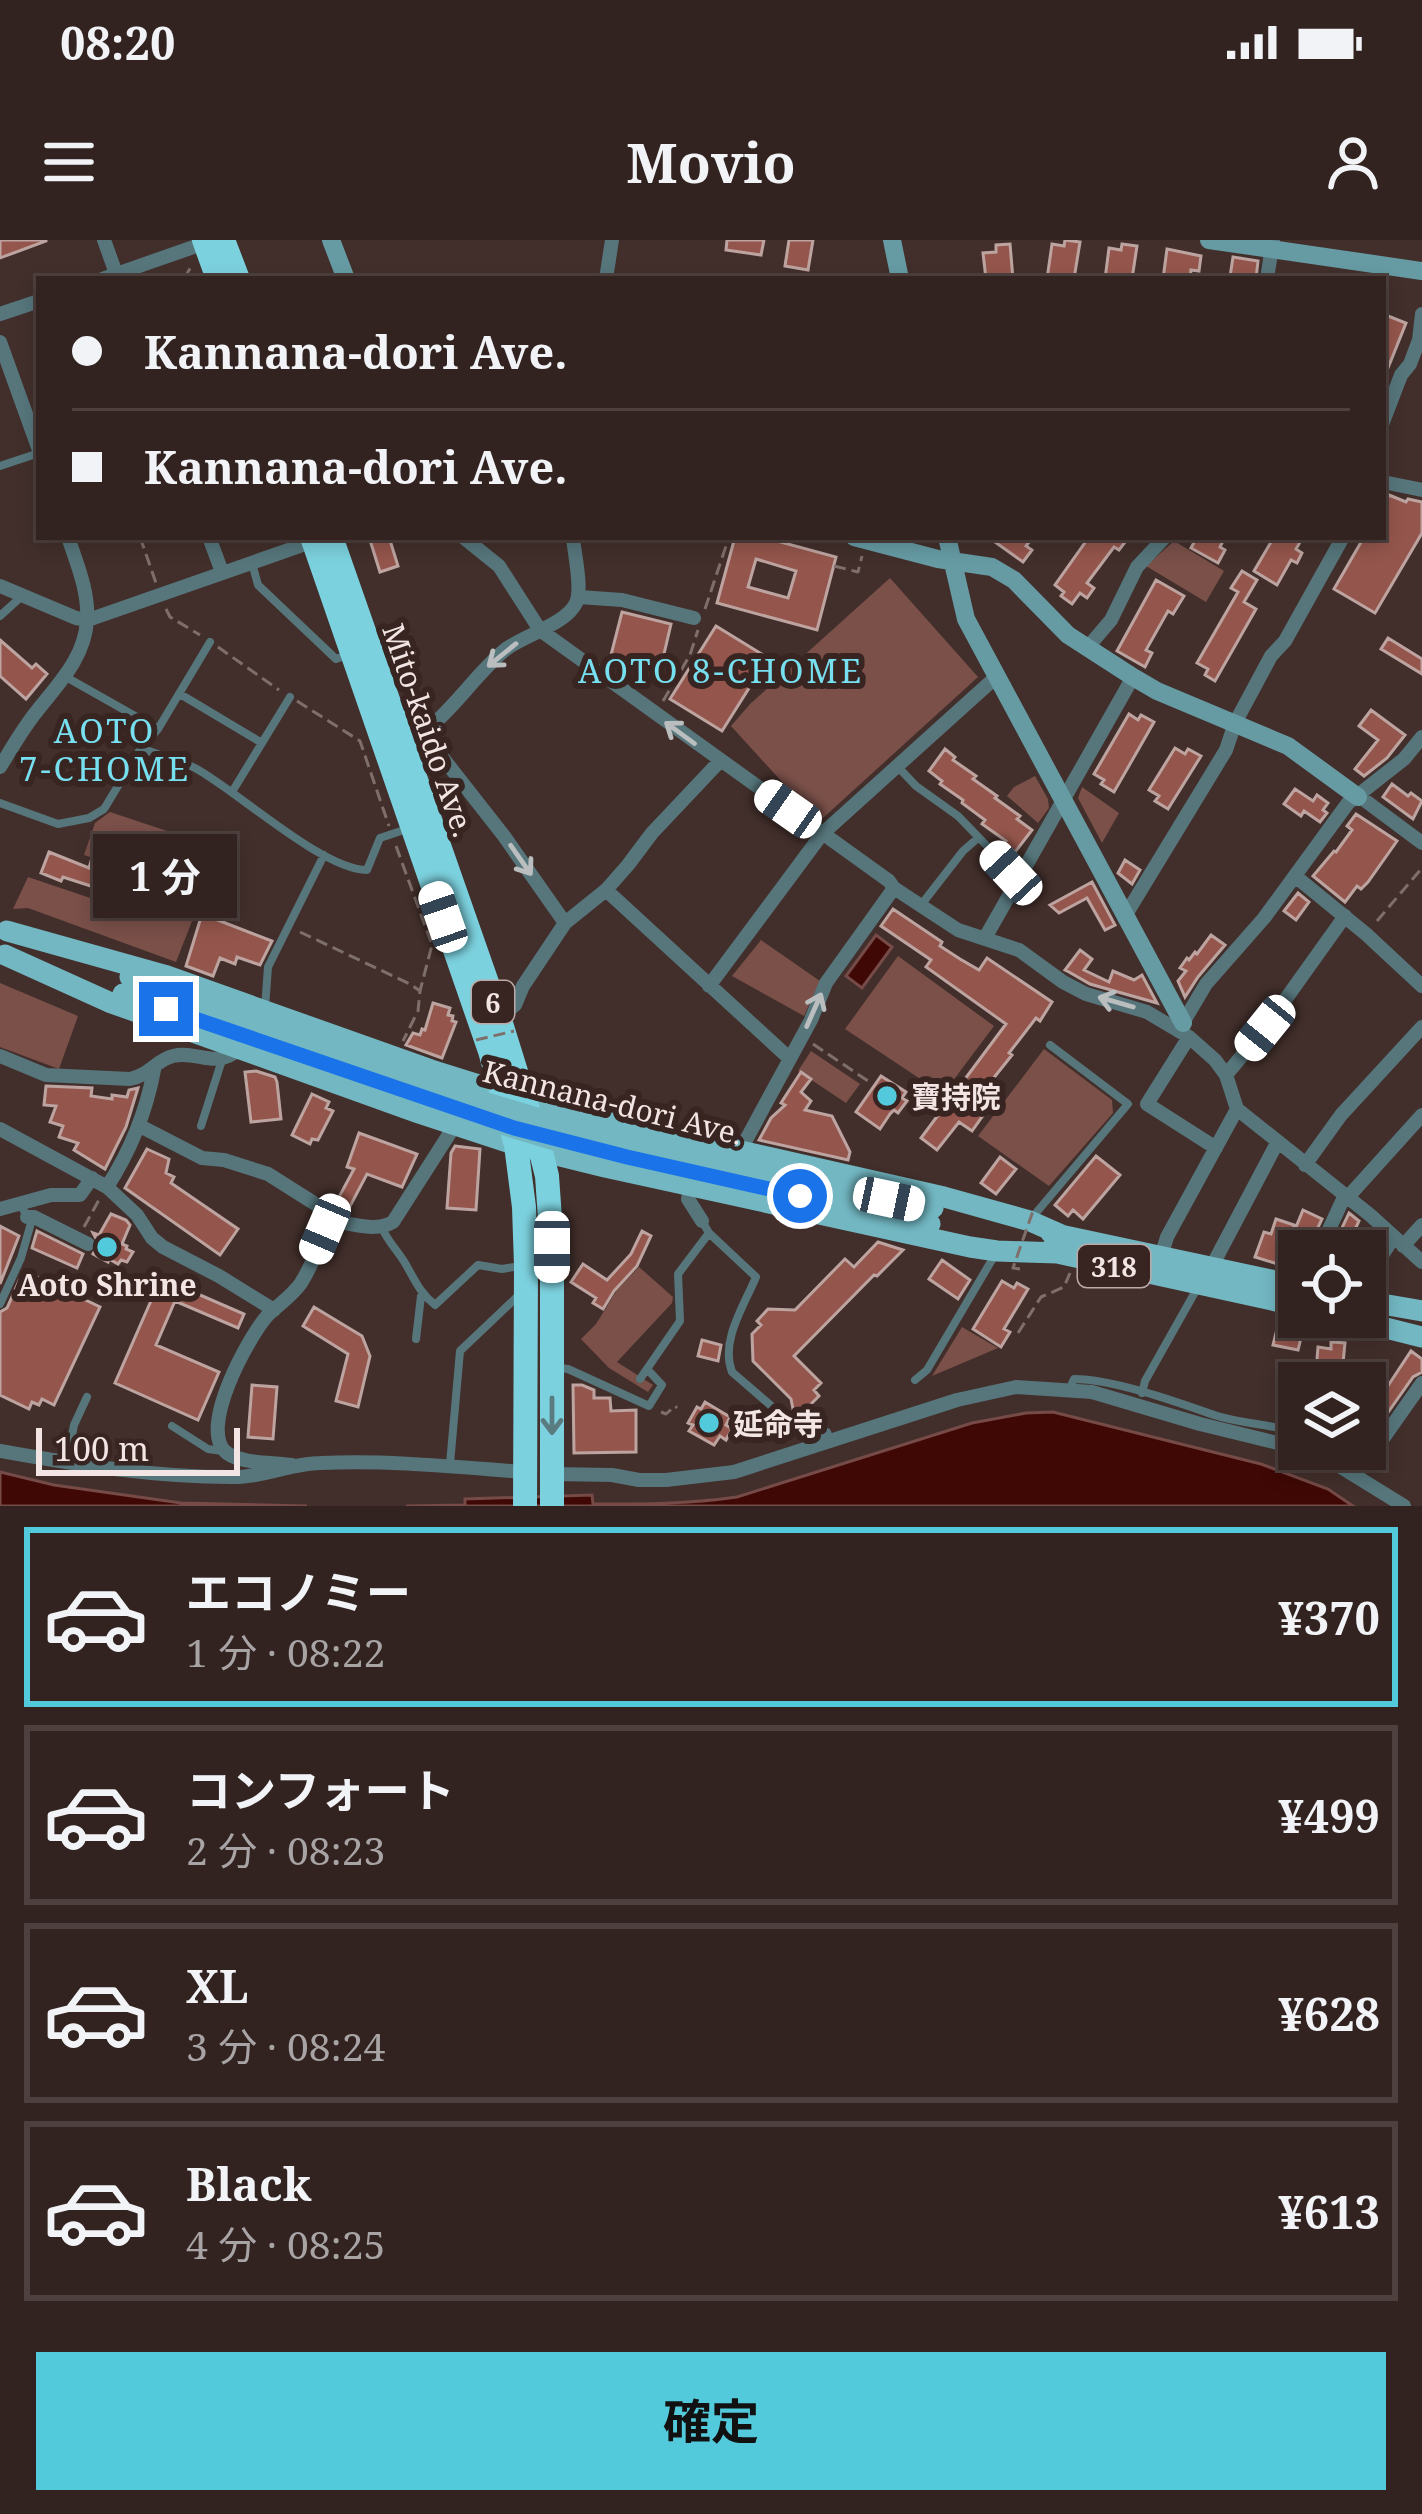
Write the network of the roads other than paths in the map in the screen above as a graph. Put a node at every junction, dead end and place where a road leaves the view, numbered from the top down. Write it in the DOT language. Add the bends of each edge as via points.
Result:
graph roads {
  1 [pos="104,240"];
  2 [pos="332,240"];
  3 [pos="612,240"];
  4 [pos="892,240"];
  5 [pos="1209,240"];
  6 [pos="211,241"];
  7 [pos="1273,245"];
  8 [pos="1422,271"];
  9 [pos="112,276"];
  10 [pos="115,276"];
  11 [pos="217,276"];
  12 [pos="236,276"];
  13 [pos="345,276"];
  14 [pos="606,276"];
  15 [pos="898,276"];
  16 [pos="1268,276"];
  17 [pos="36,302"];
  18 [pos="0,314"];
  19 [pos="1422,314"];
  20 [pos="0,342"];
  21 [pos="1386,414"];
  22 [pos="36,444"];
  23 [pos="36,453"];
  24 [pos="0,466"];
  25 [pos="1386,483"];
  26 [pos="1422,490"];
  27 [pos="69,540"];
  28 [pos="210,540"];
  29 [pos="314,540"];
  30 [pos="321,540"];
  31 [pos="321,540"];
  32 [pos="467,540"];
  33 [pos="572,540"];
  34 [pos="948,540"];
  35 [pos="1162,540"];
  36 [pos="1341,540"];
  37 [pos="859,542"];
  38 [pos="952,561"];
  39 [pos="251,562"];
  40 [pos="222,572"];
  41 [pos="0,586"];
  42 [pos="23,595"];
  43 [pos="579,597"];
  44 [pos="0,616"];
  45 [pos="694,618"];
  46 [pos="88,620"];
  47 [pos="541,630"];
  48 [pos="210,642"];
  49 [pos="1088,647"];
  50 [pos="352,654"];
  51 [pos="65,677"];
  52 [pos="996,677"];
  53 [pos="1133,677"];
  54 [pos="180,694"];
  55 [pos="290,697"];
  56 [pos="1234,723"];
  57 [pos="158,729"];
  58 [pos="1422,737"];
  59 [pos="413,739"];
  60 [pos="262,743"];
  61 [pos="141,748"];
  62 [pos="720,761"];
  63 [pos="897,766"];
  64 [pos="0,767"];
  65 [pos="232,792"];
  66 [pos="1359,797"];
  67 [pos="1064,801"];
  68 [pos="0,803"];
  69 [pos="401,831"];
  70 [pos="822,834"];
  71 [pos="978,838"];
  72 [pos="1422,843"];
  73 [pos="324,856"];
  74 [pos="1295,876"];
  75 [pos="1018,878"];
  76 [pos="894,888"];
  77 [pos="606,890"];
  78 [pos="921,905"];
  79 [pos="1126,916"];
  80 [pos="1345,916"];
  81 [pos="565,923"];
  82 [pos="985,938"];
  83 [pos="3,942"];
  84 [pos="709,986"];
  85 [pos="1422,986"];
  86 [pos="264,1012"];
  87 [pos="506,1024"];
  88 [pos="1422,1028"];
  89 [pos="1183,1030"];
  90 [pos="1050,1045"];
  91 [pos="483,1046"];
  92 [pos="230,1054"];
  93 [pos="0,1056"];
  94 [pos="789,1058"];
  95 [pos="154,1070"];
  96 [pos="431,1070"];
  97 [pos="1226,1075"];
  98 [pos="457,1078"];
  99 [pos="513,1096"];
  100 [pos="1237,1109"];
  101 [pos="418,1113"];
  102 [pos="1422,1115"];
  103 [pos="455,1125"];
  104 [pos="620,1125"];
  105 [pos="140,1126"];
  106 [pos="201,1126"];
  107 [pos="0,1129"];
  108 [pos="1277,1143"];
  109 [pos="516,1144"];
  110 [pos="1216,1148"];
  111 [pos="740,1151"];
  112 [pos="542,1152"];
  113 [pos="1305,1165"];
  114 [pos="605,1167"];
  115 [pos="92,1178"];
  116 [pos="691,1185"];
  117 [pos="104,1192"];
  118 [pos="1346,1196"];
  119 [pos="0,1209"];
  120 [pos="24,1210"];
  121 [pos="1032,1214"];
  122 [pos="326,1222"];
  123 [pos="1422,1225"];
  124 [pos="706,1227"];
  125 [pos="382,1228"];
  126 [pos="1329,1230"];
  127 [pos="82,1241"];
  128 [pos="1398,1241"];
  129 [pos="997,1251"];
  130 [pos="1064,1253"];
  131 [pos="1161,1257"];
  132 [pos="1386,1261"];
  133 [pos="1422,1262"];
  134 [pos="526,1276"];
  135 [pos="1205,1276"];
  136 [pos="1278,1284"];
  137 [pos="421,1294"];
  138 [pos="1386,1298"];
  139 [pos="1278,1299"];
  140 [pos="0,1304"];
  141 [pos="274,1310"];
  142 [pos="1422,1311"];
  143 [pos="1386,1328"];
  144 [pos="1422,1337"];
  145 [pos="416,1339"];
  146 [pos="552,1367"];
  147 [pos="647,1370"];
  148 [pos="640,1379"];
  149 [pos="915,1380"];
  150 [pos="1422,1383"];
  151 [pos="1070,1388"];
  152 [pos="1142,1393"];
  153 [pos="87,1397"];
  154 [pos="172,1426"];
  155 [pos="1278,1428"];
  156 [pos="1386,1434"];
  157 [pos="1278,1441"];
  158 [pos="830,1442"];
  159 [pos="0,1451"];
  160 [pos="224,1451"];
  161 [pos="67,1461"];
  162 [pos="450,1465"];
  163 [pos="301,1466"];
  164 [pos="1351,1470"];
  165 [pos="525,1488"];
  166 [pos="552,1489"];
  167 [pos="1404,1506"];
  1 -- 9 [label="street"];
  2 -- 13 [label="street"];
  3 -- 14 [label="street"];
  4 -- 15 [label="street"];
  5 -- 7 [label="street"];
  6 -- 10 [label="street"];
  6 -- 11 [label="highway"];
  6 -- 12 [label="highway"];
  7 -- 8 [label="street"];
  7 -- 16 [label="street"];
  17 -- 18 [label="street"];
  19 -- 21 [label="street"];
  20 -- 22 [label="street"];
  23 -- 24 [label="lane"];
  25 -- 26 [label="street"];
  27 -- 46 [label="street"];
  28 -- 40 [label="street"];
  29 -- 39 [label="street"];
  30 -- 50 [label="highway, Mito-kaido Ave. / 6"];
  31 -- 59 [label="highway, Mito-kaido Ave. / 6"];
  32 -- 47 [label="street" via="500,566"];
  33 -- 43 [label="street"];
  34 -- 38 [label="street"];
  35 -- 49 [label="street"];
  36 -- 56 [label="street"];
  37 -- 38 [label="street"];
  38 -- 49 [label="street" via="1004,573"];
  38 -- 52 [label="street" via="967,619"];
  39 -- 40 [label="street"];
  39 -- 50 [label="lane" via="258,585 336,658"];
  40 -- 46 [label="street"];
  41 -- 42 [label="street"];
  42 -- 44 [label="lane"];
  42 -- 46 [label="street"];
  43 -- 45 [label="street"];
  43 -- 47 [label="street"];
  46 -- 51 [label="street"];
  47 -- 59 [label="street, one-way" via="509,647"];
  62 -- 47 [label="street, one-way"];
  48 -- 54 [label="lane"];
  49 -- 53 [label="street"];
  50 -- 69 [label="highway, Mito-kaido Ave. / 6"];
  51 -- 57 [label="lane"];
  51 -- 64 [label="street"];
  52 -- 63 [label="street"];
  52 -- 67 [label="street"];
  53 -- 56 [label="street"];
  53 -- 67 [label="street"];
  54 -- 57 [label="lane"];
  54 -- 60 [label="lane"];
  55 -- 60 [label="lane"];
  56 -- 66 [label="street" via="1302,754"];
  56 -- 79 [label="street" via="1226,750"];
  57 -- 61 [label="lane"];
  58 -- 66 [label="street"];
  59 -- 81 [label="street, one-way" via="504,836"];
  59 -- 87 [label="highway, Mito-kaido Ave. / 6"];
  60 -- 65 [label="lane"];
  61 -- 65 [label="lane"];
  61 -- 68 [label="lane" via="104,809 89,818 58,824"];
  62 -- 70 [label="street"];
  62 -- 77 [label="street"];
  63 -- 70 [label="street"];
  63 -- 71 [label="lane"];
  65 -- 73 [label="lane"];
  66 -- 72 [label="street"];
  66 -- 74 [label="street"];
  67 -- 75 [label="street"];
  67 -- 79 [label="street"];
  69 -- 73 [label="lane" via="380,838 367,870"];
  69 -- 91 [label="highway, Mito-kaido Ave. / 6"];
  70 -- 76 [label="street"];
  70 -- 84 [label="street"];
  71 -- 75 [label="lane"];
  71 -- 78 [label="lane"];
  73 -- 86 [label="lane" via="268,967"];
  74 -- 80 [label="street"];
  74 -- 89 [label="street" via="1206,984"];
  75 -- 82 [label="street"];
  76 -- 78 [label="street"];
  94 -- 76 [label="street, one-way" via="826,983"];
  77 -- 81 [label="street"];
  77 -- 84 [label="street"];
  78 -- 82 [label="street"];
  79 -- 89 [label="street"];
  80 -- 85 [label="street"];
  80 -- 97 [label="street"];
  81 -- 87 [label="street"];
  89 -- 82 [label="street, one-way" via="1086,994"];
  83 -- 86 [label="main road" via="145,969"];
  83 -- 92 [label="main road" via="109,1002"];
  83 -- 130 [label="main road, Kannana-dori Ave. / 318, bridge" via="557,1124"];
  84 -- 94 [label="street"];
  86 -- 96 [label="main road"];
  87 -- 99 [label="highway, Mito-kaido Ave. / 6"];
  88 -- 113 [label="street"];
  89 -- 97 [label="street"];
  89 -- 110 [label="street" via="1147,1104"];
  90 -- 121 [label="lane" via="1128,1104"];
  91 -- 98 [label="main road" via="475,1071"];
  91 -- 99 [label="highway, Mito-kaido Ave. / 6"];
  92 -- 95 [label="street" via="178,1054"];
  92 -- 101 [label="main road"];
  92 -- 106 [label="lane"];
  93 -- 95 [label="street" via="46,1075 130,1079"];
  94 -- 111 [label="street"];
  95 -- 105 [label="street"];
  96 -- 98 [label="main road"];
  96 -- 101 [label="main road" via="438,1078 433,1104"];
  97 -- 100 [label="street"];
  98 -- 99 [label="main road"];
  99 -- 104 [label="main road"];
  99 -- 109 [label="highway, Mito-kaido Ave. / 6"];
  99 -- 112 [label="highway, Mito-kaido Ave. / 6"];
  100 -- 108 [label="street"];
  100 -- 110 [label="street"];
  101 -- 103 [label="main road"];
  102 -- 118 [label="street"];
  103 -- 109 [label="main road"];
  103 -- 125 [label="street" via="402,1211"];
  104 -- 111 [label="main road"];
  104 -- 114 [label="main road" via="597,1127 590,1151"];
  105 -- 117 [label="street"];
  105 -- 122 [label="street" via="202,1158 268,1174 317,1205"];
  107 -- 115 [label="street"];
  108 -- 113 [label="street"];
  108 -- 135 [label="street"];
  109 -- 112 [label="main road"];
  109 -- 134 [label="highway, Mito-kaido Ave. / 6"];
  110 -- 131 [label="street"];
  111 -- 121 [label="main road"];
  112 -- 114 [label="main road"];
  112 -- 146 [label="highway, Mito-kaido Ave. / 6"];
  113 -- 118 [label="street"];
  114 -- 116 [label="main road"];
  115 -- 117 [label="street"];
  115 -- 120 [label="street" via="80,1195 51,1195"];
  116 -- 124 [label="street" via="688,1199"];
  116 -- 129 [label="main road"];
  117 -- 141 [label="street" via="163,1247"];
  118 -- 126 [label="street"];
  118 -- 128 [label="street"];
  119 -- 120 [label="street"];
  120 -- 127 [label="street"];
  120 -- 140 [label="lane" via="31,1223"];
  121 -- 130 [label="main road"];
  122 -- 125 [label="street"];
  122 -- 141 [label="street" via="304,1279"];
  123 -- 128 [label="street"];
  124 -- 147 [label="lane" via="678,1274 680,1321"];
  124 -- 158 [label="lane" via="756,1277 729,1341 732,1372 805,1435 827,1432"];
  125 -- 137 [label="lane"];
  128 -- 132 [label="street"];
  128 -- 133 [label="street"];
  129 -- 130 [label="main road"];
  129 -- 149 [label="lane"];
  130 -- 131 [label="main road, Kannana-dori Ave. / 318"];
  130 -- 135 [label="main road, Kannana-dori Ave. / 318"];
  131 -- 135 [label="main road, Kannana-dori Ave. / 318"];
  134 -- 137 [label="lane" via="478,1264 435,1305"];
  134 -- 162 [label="lane" via="460,1351"];
  134 -- 165 [label="highway, Mito-kaido Ave. / 6"];
  135 -- 136 [label="main road, Kannana-dori Ave. / 318"];
  135 -- 139 [label="main road, Kannana-dori Ave. / 318"];
  135 -- 152 [label="lane"];
  137 -- 145 [label="lane"];
  138 -- 142 [label="main road"];
  141 -- 160 [label="street" via="221,1400"];
  143 -- 144 [label="main road"];
  146 -- 147 [label="lane" via="649,1406 662,1384"];
  146 -- 166 [label="highway, Mito-kaido Ave. / 6, one-way"];
  147 -- 148 [label="lane"];
  150 -- 156 [label="street"];
  151 -- 152 [label="lane" via="1080,1379"];
  151 -- 157 [label="street"];
  151 -- 158 [label="street" via="993,1391"];
  152 -- 155 [label="lane"];
  153 -- 161 [label="lane"];
  154 -- 160 [label="lane"];
  158 -- 166 [label="street" via="704,1478 612,1474"];
  159 -- 161 [label="street"];
  160 -- 163 [label="street"];
  161 -- 163 [label="street" via="239,1477"];
  162 -- 163 [label="street"];
  162 -- 165 [label="street"];
  164 -- 167 [label="street"];
}
